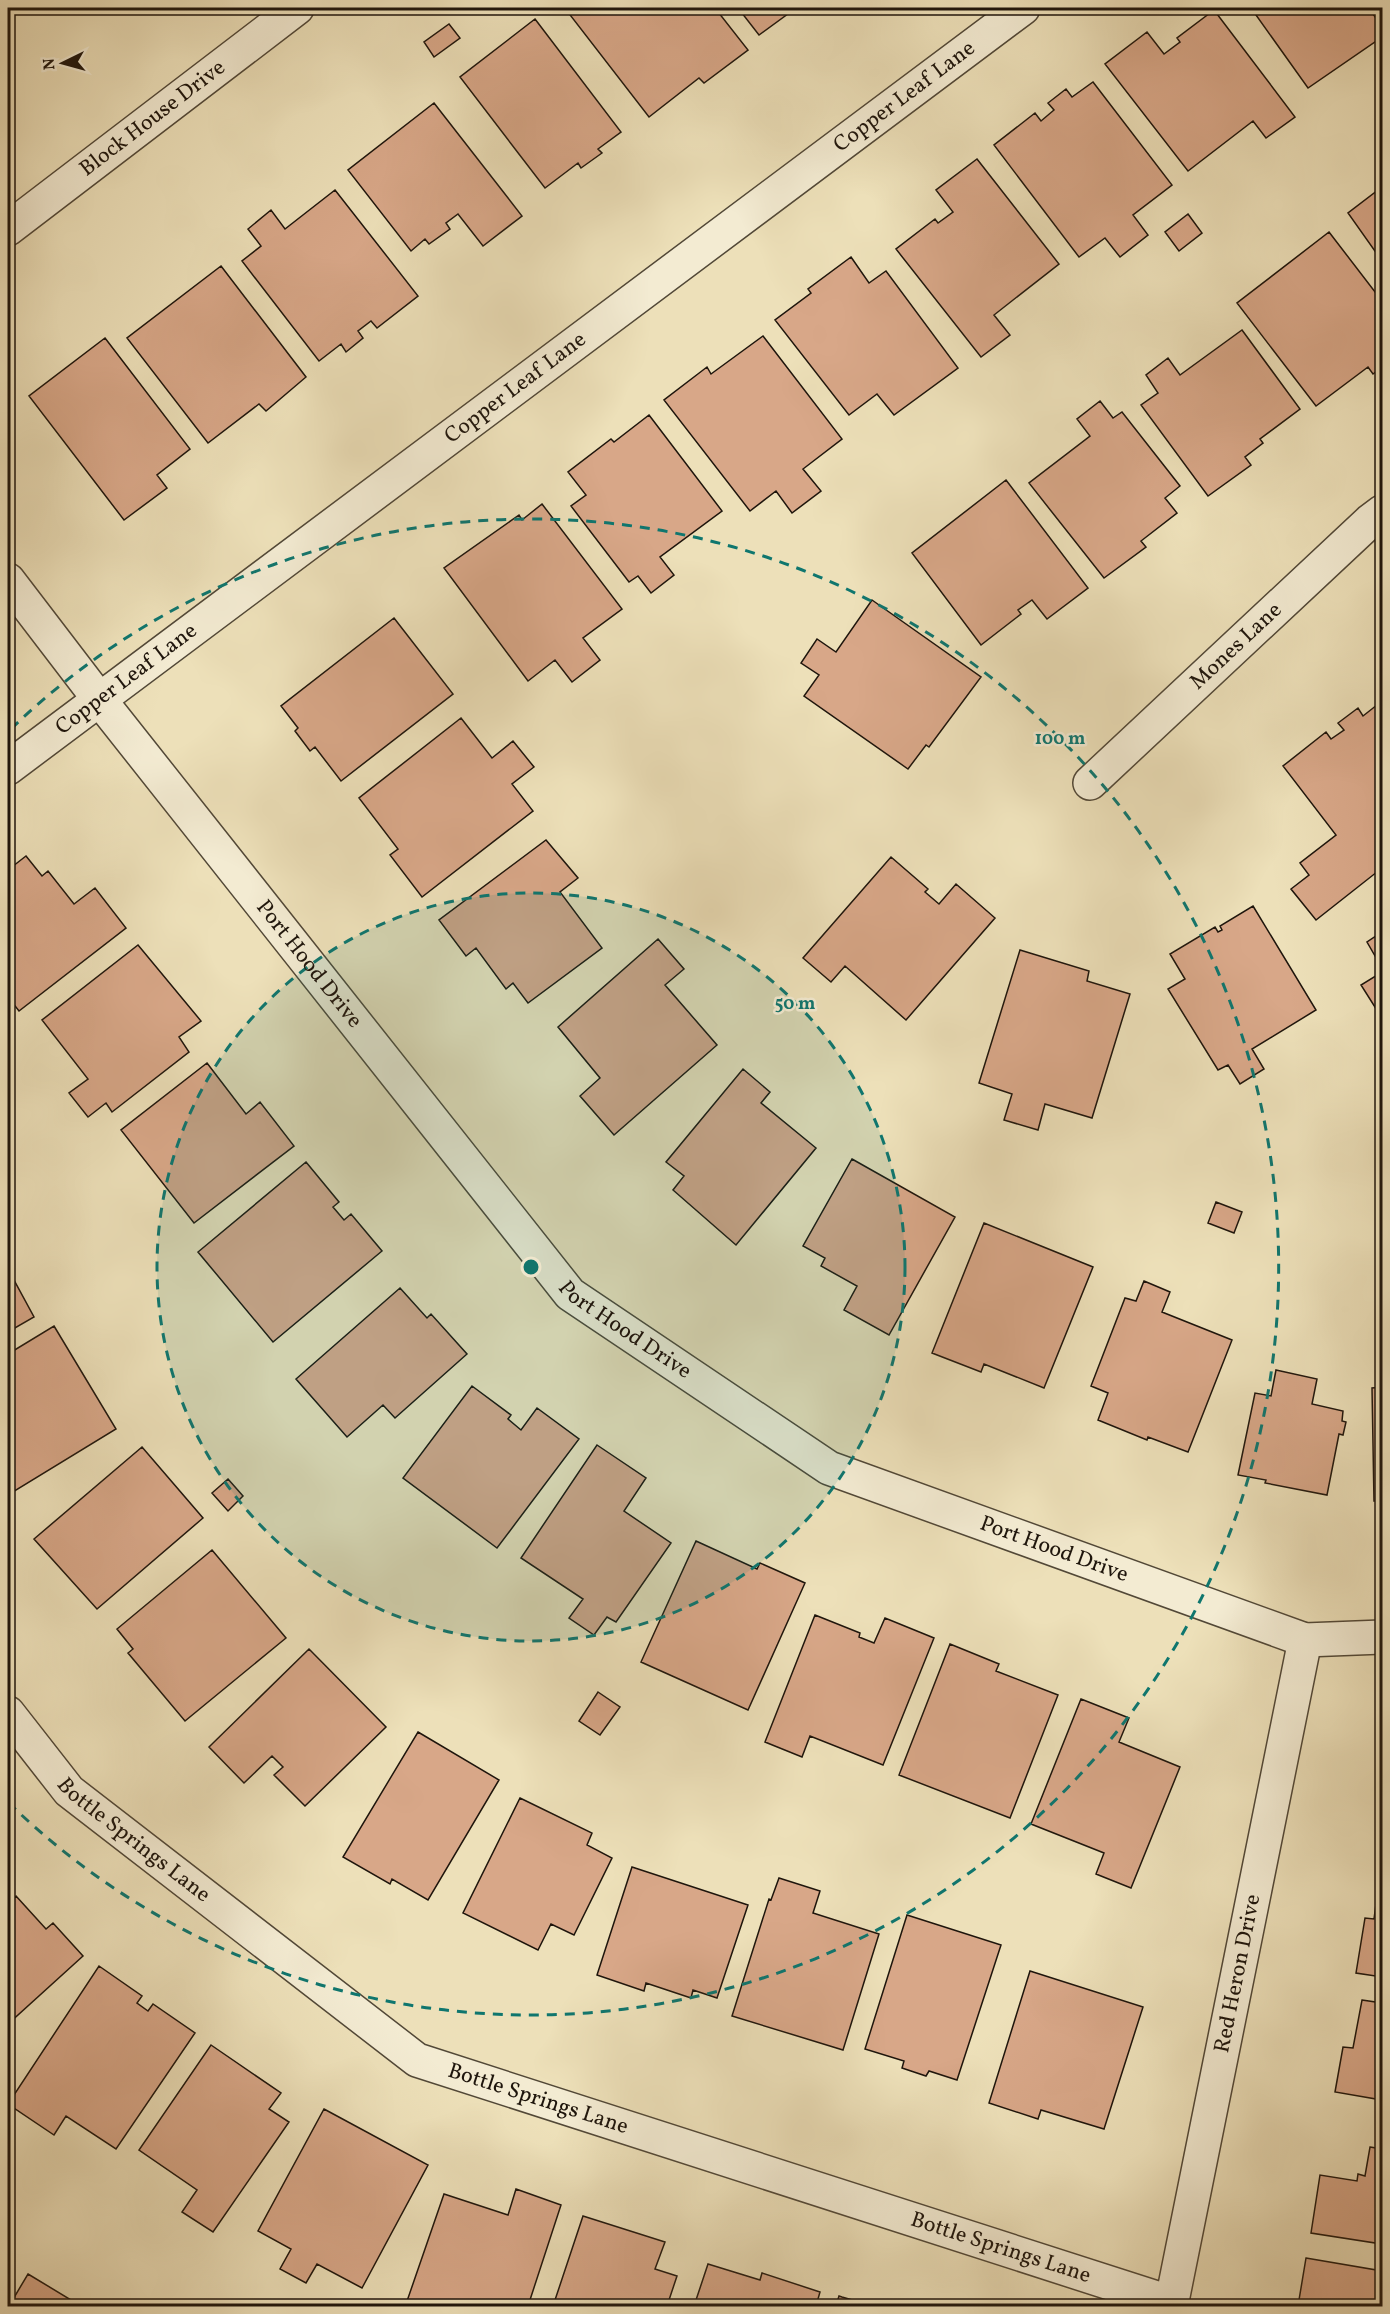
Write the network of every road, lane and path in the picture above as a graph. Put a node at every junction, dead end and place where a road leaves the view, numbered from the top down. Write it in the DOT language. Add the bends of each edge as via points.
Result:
graph roads {
  1 [pos="297,8"];
  2 [pos="1023,8"];
  3 [pos="8,230"];
  4 [pos="1378,523"];
  5 [pos="8,580"];
  6 [pos="99,699"];
  7 [pos="8,768"];
  8 [pos="1090,783"];
  9 [pos="1383,1637"];
  10 [pos="1305,1640"];
  11 [pos="8,1713"];
  12 [pos="1172,2305"];
  1 -- 3 [label="street, Block House Drive"];
  2 -- 6 [label="street, Copper Leaf Lane"];
  4 -- 8 [label="street, Mones Lane"];
  5 -- 6 [label="street, Port Hood Drive"];
  6 -- 7 [label="street, Copper Leaf Lane"];
  6 -- 10 [label="street, Port Hood Drive" via="570,1294 829,1468"];
  9 -- 10 [label="street, Port Hood Drive"];
  10 -- 12 [label="street, Red Heron Drive"];
  11 -- 12 [label="street, Bottle Springs Lane" via="69,1791 417,2060"];
}
